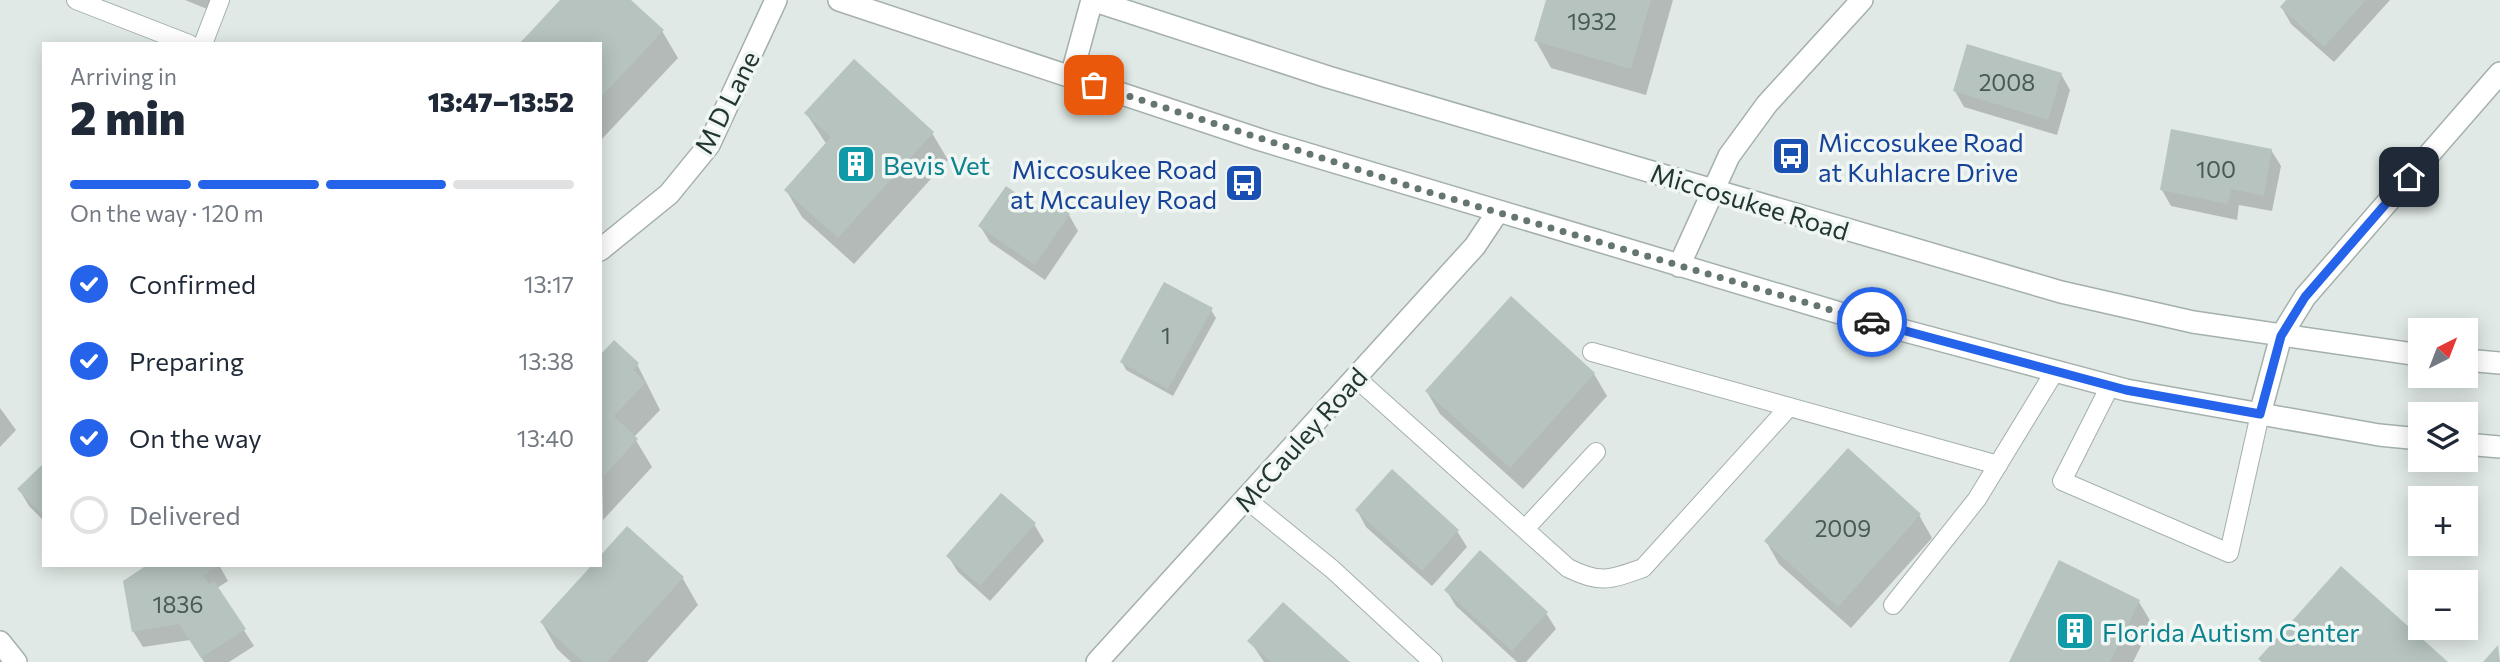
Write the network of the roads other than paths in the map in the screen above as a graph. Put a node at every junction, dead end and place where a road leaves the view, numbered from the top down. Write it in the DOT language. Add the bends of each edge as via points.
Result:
graph roads {
  1 [pos="76,0"];
  2 [pos="220,0"];
  3 [pos="776,0"];
  4 [pos="839,0"];
  5 [pos="1092,0"];
  6 [pos="1862,0"];
  7 [pos="184,42"];
  8 [pos="204,42"];
  9 [pos="2500,73"];
  10 [pos="1071,77"];
  11 [pos="1712,190"];
  12 [pos="1497,213"];
  13 [pos="602,248"];
  14 [pos="1679,266"];
  15 [pos="2281,336"];
  16 [pos="1591,352"];
  17 [pos="2408,353"];
  18 [pos="2478,361"];
  19 [pos="2500,363"];
  20 [pos="2055,371"];
  21 [pos="1356,377"];
  22 [pos="2110,386"];
  23 [pos="1789,407"];
  24 [pos="2260,414"];
  25 [pos="2408,437"];
  26 [pos="2478,445"];
  27 [pos="2500,447"];
  28 [pos="1596,452"];
  29 [pos="1998,464"];
  30 [pos="1245,499"];
  31 [pos="1525,529"];
  32 [pos="1893,605"];
  33 [pos="0,642"];
  34 [pos="16,662"];
  35 [pos="1097,662"];
  36 [pos="1433,662"];
  1 -- 7 [label="lane"];
  2 -- 8 [label="lane"];
  3 -- 13 [label="street, M D Lane" via="709,145 669,194"];
  4 -- 10 [label="street"];
  5 -- 10 [label="street"];
  5 -- 11 [label="street, Miccosukee Road" via="1328,77"];
  6 -- 11 [label="street" via="1767,104 1729,156"];
  9 -- 15 [label="street" via="2318,280"];
  10 -- 12 [label="street"];
  11 -- 14 [label="street"];
  11 -- 15 [label="street, Miccosukee Road" via="2061,292"];
  12 -- 14 [label="street"];
  12 -- 21 [label="street, McCauley Road" via="1475,246"];
  14 -- 20 [label="street"];
  15 -- 17 [label="street, Miccosukee Road"];
  15 -- 24 [label="street"];
  16 -- 23 [label="lane"];
  18 -- 19 [label="street"];
  20 -- 22 [label="street"];
  20 -- 29 [label="lane"];
  21 -- 30 [label="street, McCauley Road"];
  21 -- 31 [label="lane"];
  22 -- 24 [label="street"];
  22 -- 24 [label="lane" via="2062,481 2229,553"];
  23 -- 29 [label="lane"];
  23 -- 31 [label="lane" via="1643,568 1611,580 1589,579 1568,568"];
  24 -- 25 [label="street"];
  26 -- 27 [label="street"];
  28 -- 31 [label="lane"];
  29 -- 32 [label="lane" via="1977,499"];
  30 -- 35 [label="street, McCauley Road"];
  30 -- 36 [label="lane" via="1332,569"];
  33 -- 34 [label="street"];
}
